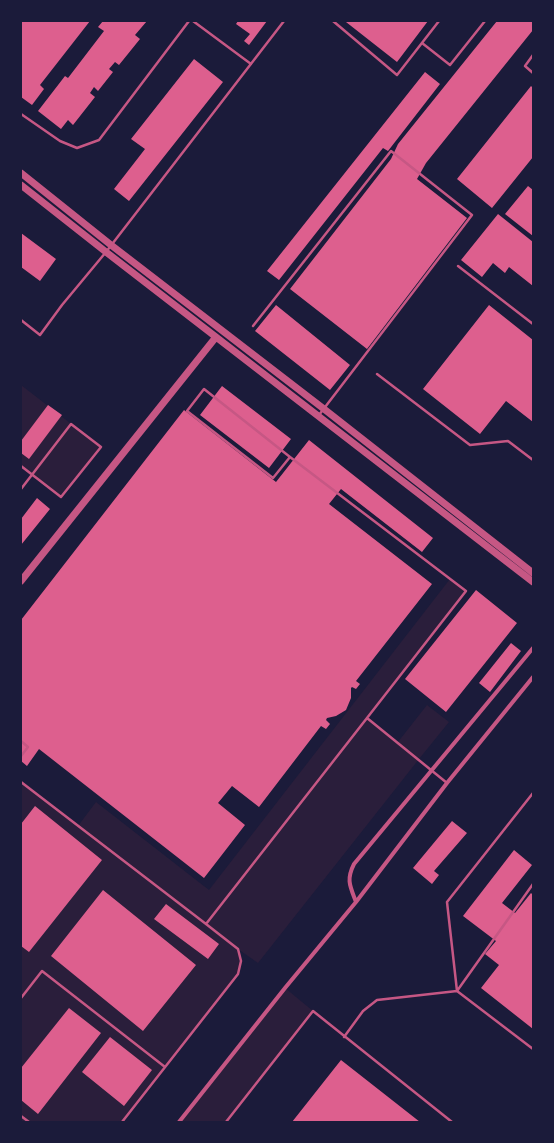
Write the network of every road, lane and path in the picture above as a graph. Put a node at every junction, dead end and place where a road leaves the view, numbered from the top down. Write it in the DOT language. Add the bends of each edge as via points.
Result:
graph roads {
  1 [pos="189,21"];
  2 [pos="193,21"];
  3 [pos="284,21"];
  4 [pos="333,21"];
  5 [pos="439,21"];
  6 [pos="485,21"];
  7 [pos="422,43"];
  8 [pos="533,55"];
  9 [pos="251,64"];
  10 [pos="533,73"];
  11 [pos="21,114"];
  12 [pos="21,173"];
  13 [pos="21,185"];
  14 [pos="111,245"];
  15 [pos="106,252"];
  16 [pos="458,266"];
  17 [pos="21,320"];
  18 [pos="533,324"];
  19 [pos="253,326"];
  20 [pos="216,337"];
  21 [pos="377,374"];
  22 [pos="324,409"];
  23 [pos="319,416"];
  24 [pos="290,457"];
  25 [pos="533,460"];
  26 [pos="21,466"];
  27 [pos="32,475"];
  28 [pos="21,489"];
  29 [pos="533,573"];
  30 [pos="21,581"];
  31 [pos="533,582"];
  32 [pos="533,648"];
  33 [pos="533,677"];
  34 [pos="367,718"];
  35 [pos="21,741"];
  36 [pos="21,756"];
  37 [pos="432,769"];
  38 [pos="21,782"];
  39 [pos="447,783"];
  40 [pos="533,793"];
  41 [pos="533,884"];
  42 [pos="356,902"];
  43 [pos="206,924"];
  44 [pos="457,991"];
  45 [pos="21,998"];
  46 [pos="344,1037"];
  47 [pos="533,1049"];
  48 [pos="165,1067"];
  49 [pos="21,1116"];
  50 [pos="28,1122"];
  51 [pos="122,1122"];
  52 [pos="179,1122"];
  53 [pos="226,1122"];
  54 [pos="452,1122"];
  1 -- 11 [label="lane" via="99,140 76,148 60,141"];
  2 -- 9 [label="lane"];
  3 -- 9 [label="lane"];
  4 -- 7 [label="lane" via="398,75"];
  5 -- 7 [label="lane"];
  6 -- 7 [label="lane" via="450,65"];
  8 -- 10 [label="lane" via="525,66"];
  9 -- 14 [label="lane"];
  12 -- 14 [label="street"];
  13 -- 15 [label="street"];
  14 -- 15 [label="lane"];
  14 -- 22 [label="street"];
  15 -- 17 [label="lane" via="40,335"];
  15 -- 20 [label="street"];
  16 -- 18 [label="lane"];
  19 -- 22 [label="lane" via="391,151 472,215"];
  20 -- 23 [label="street"];
  20 -- 30 [label="street"];
  21 -- 25 [label="lane" via="470,445 508,441"];
  22 -- 23 [label="lane"];
  22 -- 29 [label="street"];
  23 -- 31 [label="street"];
  24 -- 24 [label="lane" via="204,389 188,411 273,478"];
  24 -- 34 [label="lane" via="466,591"];
  26 -- 27 [label="lane"];
  27 -- 27 [label="lane" via="61,497 101,447 71,424"];
  27 -- 28 [label="lane"];
  32 -- 37 [label="street"];
  33 -- 39 [label="street"];
  34 -- 37 [label="lane"];
  34 -- 43 [label="lane"];
  35 -- 36 [label="lane" via="28,747"];
  37 -- 39 [label="lane"];
  37 -- 42 [label="street" via="354,864 349,881"];
  38 -- 43 [label="lane"];
  39 -- 42 [label="street"];
  40 -- 44 [label="lane" via="447,902"];
  41 -- 44 [label="lane"];
  42 -- 52 [label="street"];
  43 -- 48 [label="lane" via="238,949 241,961 238,974"];
  44 -- 46 [label="lane" via="377,1000 363,1011"];
  44 -- 47 [label="lane"];
  45 -- 48 [label="lane" via="42,971"];
  46 -- 53 [label="lane" via="313,1011"];
  46 -- 54 [label="lane"];
  48 -- 51 [label="lane"];
  49 -- 50 [label="lane"];
}
